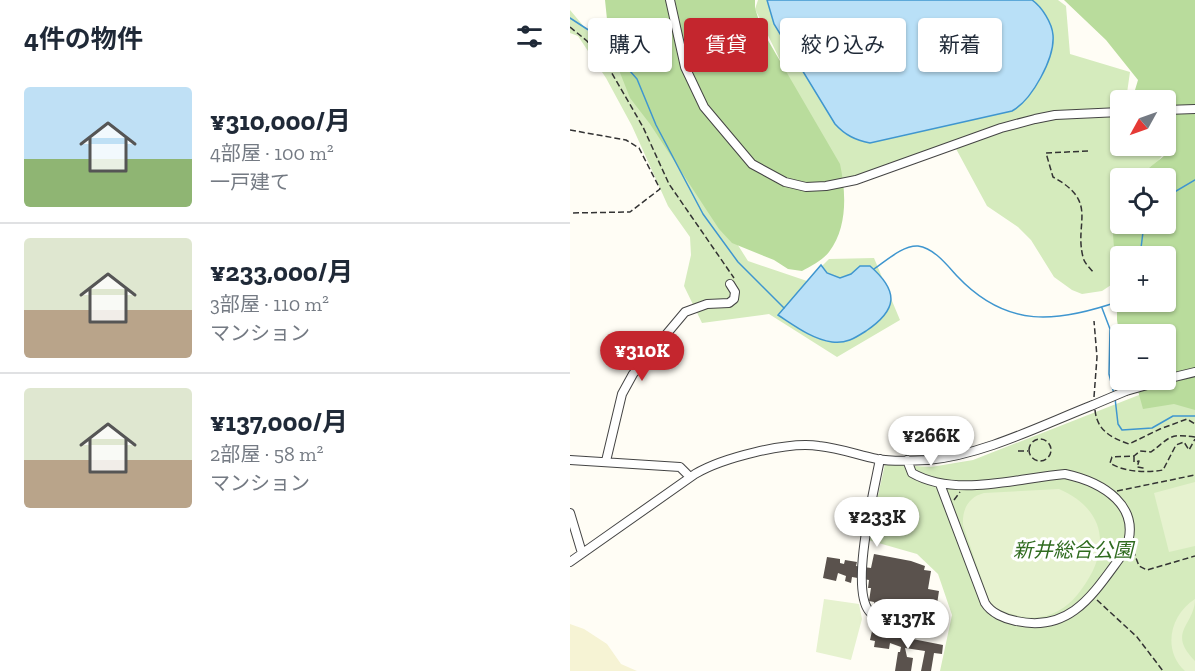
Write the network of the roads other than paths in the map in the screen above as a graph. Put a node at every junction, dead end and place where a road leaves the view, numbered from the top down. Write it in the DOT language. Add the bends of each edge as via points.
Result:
graph roads {
  1 [pos="670,0"];
  2 [pos="1195,109"];
  3 [pos="1176,110"];
  4 [pos="1110,112"];
  5 [pos="734,284"];
  6 [pos="1195,372"];
  7 [pos="1176,376"];
  8 [pos="1129,390"];
  9 [pos="880,459"];
  10 [pos="570,460"];
  11 [pos="907,460"];
  12 [pos="606,461"];
  13 [pos="690,477"];
  14 [pos="939,484"];
  15 [pos="570,513"];
  16 [pos="582,553"];
  17 [pos="570,562"];
  18 [pos="902,629"];
  1 -- 4 [label="street" via="685,67 704,107 752,164 785,182 806,187 856,180 1001,128 1055,115"];
  2 -- 3 [label="street"];
  5 -- 12 [label="street" via="734,299 729,303 707,304 685,312 633,374 622,394"];
  6 -- 7 [label="street"];
  8 -- 11 [label="street, bridge" via="968,452"];
  9 -- 11 [label="street"];
  9 -- 13 [label="street" via="797,445 730,459"];
  9 -- 18 [label="street" via="863,552 863,600 880,620"];
  10 -- 12 [label="street"];
  11 -- 14 [label="street" via="912,473"];
  12 -- 13 [label="street" via="680,467"];
  13 -- 16 [label="street"];
  14 -- 14 [label="street" via="985,603 992,611 1022,622 1050,623 1067,616 1092,596 1125,550 1130,533 1120,501 1112,492 1076,476"];
  15 -- 16 [label="street"];
  16 -- 17 [label="street"];
}
